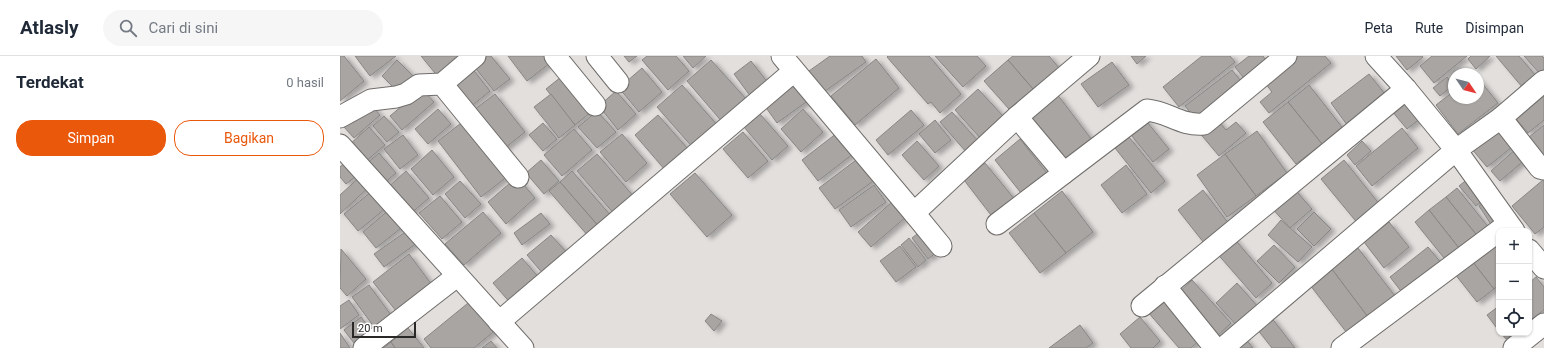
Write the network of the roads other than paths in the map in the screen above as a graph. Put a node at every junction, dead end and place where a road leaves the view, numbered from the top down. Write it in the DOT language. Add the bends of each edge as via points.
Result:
graph roads {
  1 [pos="475,56"];
  2 [pos="555,56"];
  3 [pos="597,56"];
  4 [pos="1089,56"];
  5 [pos="1286,56"];
  6 [pos="1376,56"];
  7 [pos="788,64"];
  8 [pos="618,82"];
  9 [pos="1544,82"];
  10 [pos="442,84"];
  11 [pos="1406,89"];
  12 [pos="595,105"];
  13 [pos="340,117"];
  14 [pos="1017,117"];
  15 [pos="1501,118"];
  16 [pos="340,145"];
  17 [pos="1456,150"];
  18 [pos="1544,169"];
  19 [pos="1064,173"];
  20 [pos="518,177"];
  21 [pos="914,212"];
  22 [pos="997,224"];
  23 [pos="1511,227"];
  24 [pos="940,246"];
  25 [pos="1532,254"];
  26 [pos="1544,268"];
  27 [pos="457,276"];
  28 [pos="1165,286"];
  29 [pos="1142,306"];
  30 [pos="499,322"];
  31 [pos="1544,324"];
  32 [pos="364,348"];
  33 [pos="523,348"];
  34 [pos="1215,348"];
  35 [pos="1223,348"];
  36 [pos="1342,348"];
  37 [pos="1514,348"];
  1 -- 10 [label="street"];
  2 -- 12 [label="street"];
  3 -- 8 [label="street"];
  4 -- 14 [label="street"];
  5 -- 19 [label="street" via="1204,124 1193,125 1147,110"];
  6 -- 11 [label="street"];
  7 -- 21 [label="street"];
  7 -- 30 [label="street"];
  9 -- 15 [label="street"];
  10 -- 13 [label="street" via="419,85 406,94 371,100"];
  10 -- 20 [label="street"];
  11 -- 17 [label="street"];
  11 -- 28 [label="street"];
  14 -- 19 [label="street"];
  14 -- 21 [label="street"];
  15 -- 17 [label="street"];
  15 -- 18 [label="street" via="1540,168"];
  16 -- 27 [label="street"];
  17 -- 23 [label="street"];
  17 -- 35 [label="street"];
  19 -- 22 [label="street"];
  21 -- 24 [label="street"];
  23 -- 36 [label="street"];
  25 -- 26 [label="street"];
  27 -- 30 [label="street"];
  27 -- 32 [label="street"];
  28 -- 29 [label="street"];
  28 -- 34 [label="street"];
  30 -- 33 [label="street"];
  31 -- 37 [label="street"];
}
